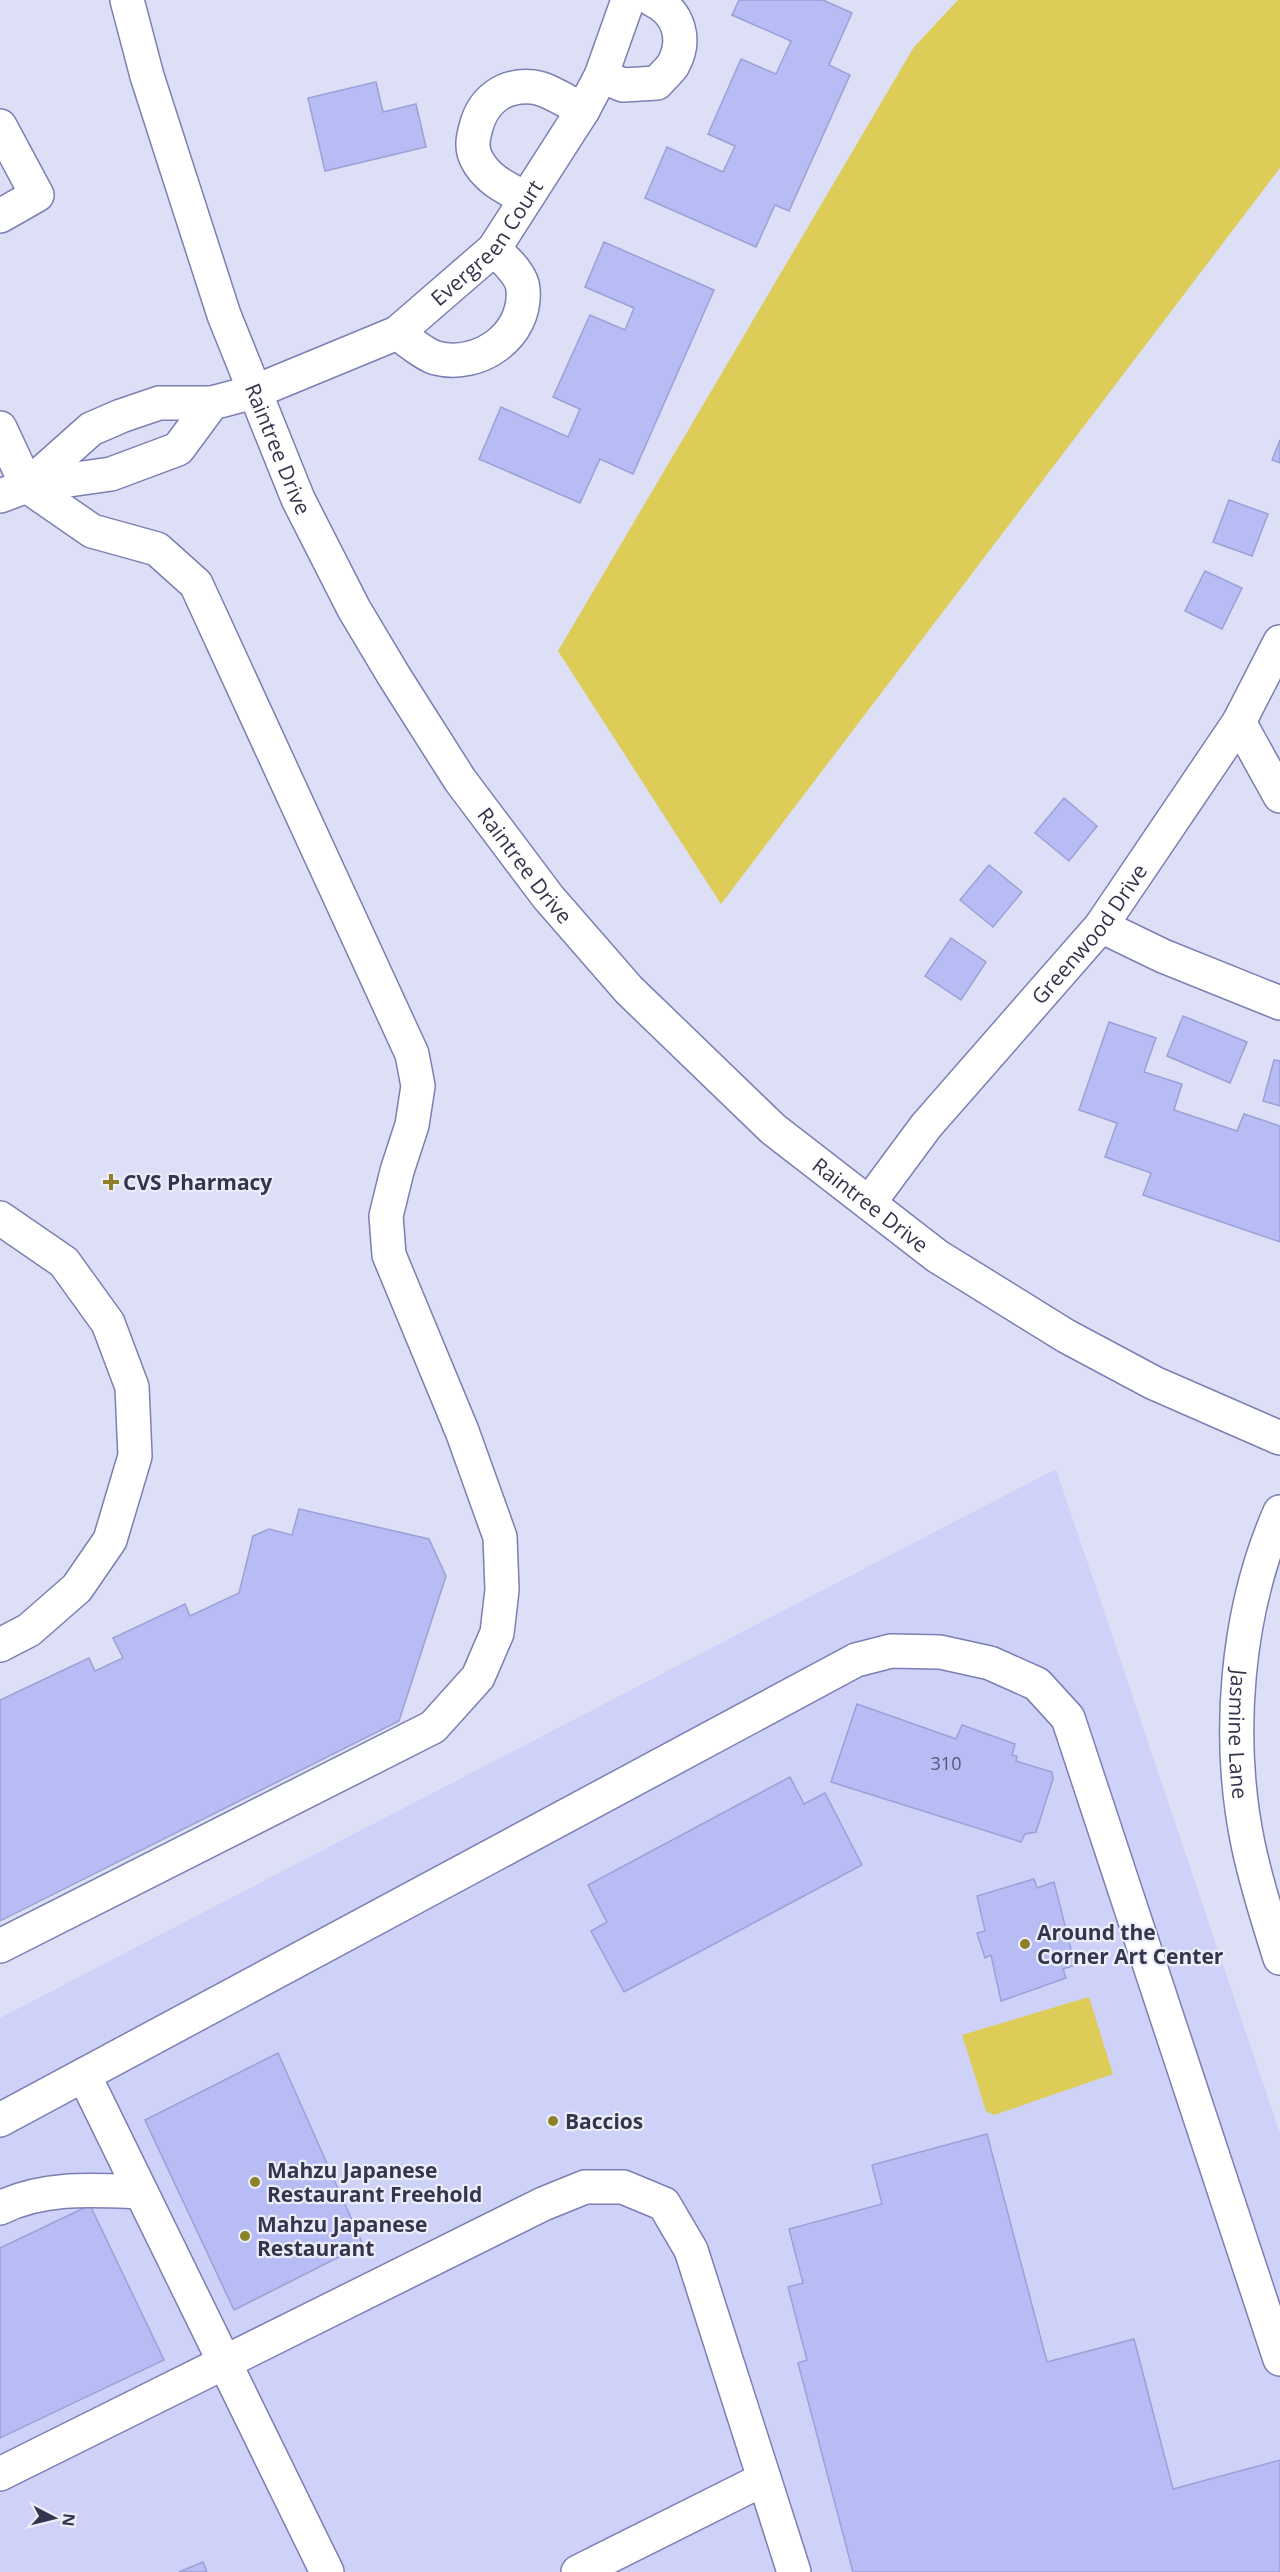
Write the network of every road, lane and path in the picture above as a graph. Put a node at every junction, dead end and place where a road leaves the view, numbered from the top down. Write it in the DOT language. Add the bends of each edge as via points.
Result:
graph roads {
  1 [pos="127,0"];
  2 [pos="628,0"];
  3 [pos="654,0"];
  4 [pos="601,76"];
  5 [pos="583,110"];
  6 [pos="0,126"];
  7 [pos="525,198"];
  8 [pos="0,216"];
  9 [pos="494,249"];
  10 [pos="397,333"];
  11 [pos="254,392"];
  12 [pos="212,403"];
  13 [pos="0,428"];
  14 [pos="14,491"];
  15 [pos="1280,642"];
  16 [pos="1239,722"];
  17 [pos="1280,796"];
  18 [pos="1101,926"];
  19 [pos="1280,1004"];
  20 [pos="869,1203"];
  21 [pos="0,1218"];
  22 [pos="1280,1438"];
  23 [pos="1280,1512"];
  24 [pos="0,1645"];
  25 [pos="0,1946"];
  26 [pos="1280,1958"];
  27 [pos="84,2075"];
  28 [pos="0,2120"];
  29 [pos="141,2192"];
  30 [pos="0,2208"];
  31 [pos="1280,2359"];
  32 [pos="225,2362"];
  33 [pos="0,2474"];
  34 [pos="764,2478"];
  35 [pos="327,2572"];
  36 [pos="578,2572"];
  37 [pos="794,2572"];
  1 -- 11 [label="street, Raintree Drive" via="147,76 220,303"];
  2 -- 4 [label="street, Evergreen Court"];
  3 -- 4 [label="street" via="674,16 679,27 673,65 657,83 623,85"];
  4 -- 5 [label="street, Evergreen Court"];
  5 -- 7 [label="street, Evergreen Court"];
  5 -- 7 [label="street" via="536,87 516,87 491,98 480,112 471,142 476,159 494,181"];
  6 -- 8 [label="street" via="37,195"];
  7 -- 9 [label="street, Evergreen Court"];
  9 -- 10 [label="street, Evergreen Court"];
  9 -- 10 [label="street" via="509,263 523,288 520,315 506,338 482,356 458,362 434,357"];
  10 -- 11 [label="street, Evergreen Court"];
  11 -- 12 [label="street, Evergreen Court"];
  11 -- 20 [label="street, Raintree Drive" via="298,499 354,609 460,780 548,897 629,990 764,1121"];
  12 -- 14 [label="street, Evergreen Court" via="159,403 91,429"];
  12 -- 14 [label="street" via="178,449 111,474"];
  13 -- 14 [label="street"];
  14 -- 25 [label="street" via="92,531 157,549 195,584 412,1054 418,1086 412,1125 386,1216 389,1255 471,1453 500,1536 502,1590 497,1633 478,1677 433,1727"];
  15 -- 16 [label="street, Greenwood Drive"];
  16 -- 17 [label="street"];
  16 -- 18 [label="street, Greenwood Drive"];
  18 -- 19 [label="street"];
  18 -- 20 [label="street, Greenwood Drive" via="926,1126"];
  20 -- 22 [label="street, Raintree Drive" via="937,1256 1066,1336 1154,1383"];
  21 -- 24 [label="street" via="64,1262 108,1323 132,1387 135,1456 110,1540 77,1588 29,1630"];
  23 -- 26 [label="street, Jasmine Lane" via="1253,1587 1238,1697 1239,1779 1248,1842"];
  27 -- 28 [label="street"];
  27 -- 29 [label="street"];
  27 -- 31 [label="street" via="856,1660 891,1652 939,1652 990,1663 1037,1684 1068,1718"];
  29 -- 30 [label="street" via="76,2189 38,2195"];
  29 -- 32 [label="street"];
  32 -- 33 [label="street"];
  32 -- 34 [label="street" via="543,2204 585,2187 623,2187 664,2204 691,2250"];
  32 -- 35 [label="street"];
  34 -- 36 [label="street"];
  34 -- 37 [label="street"];
}
